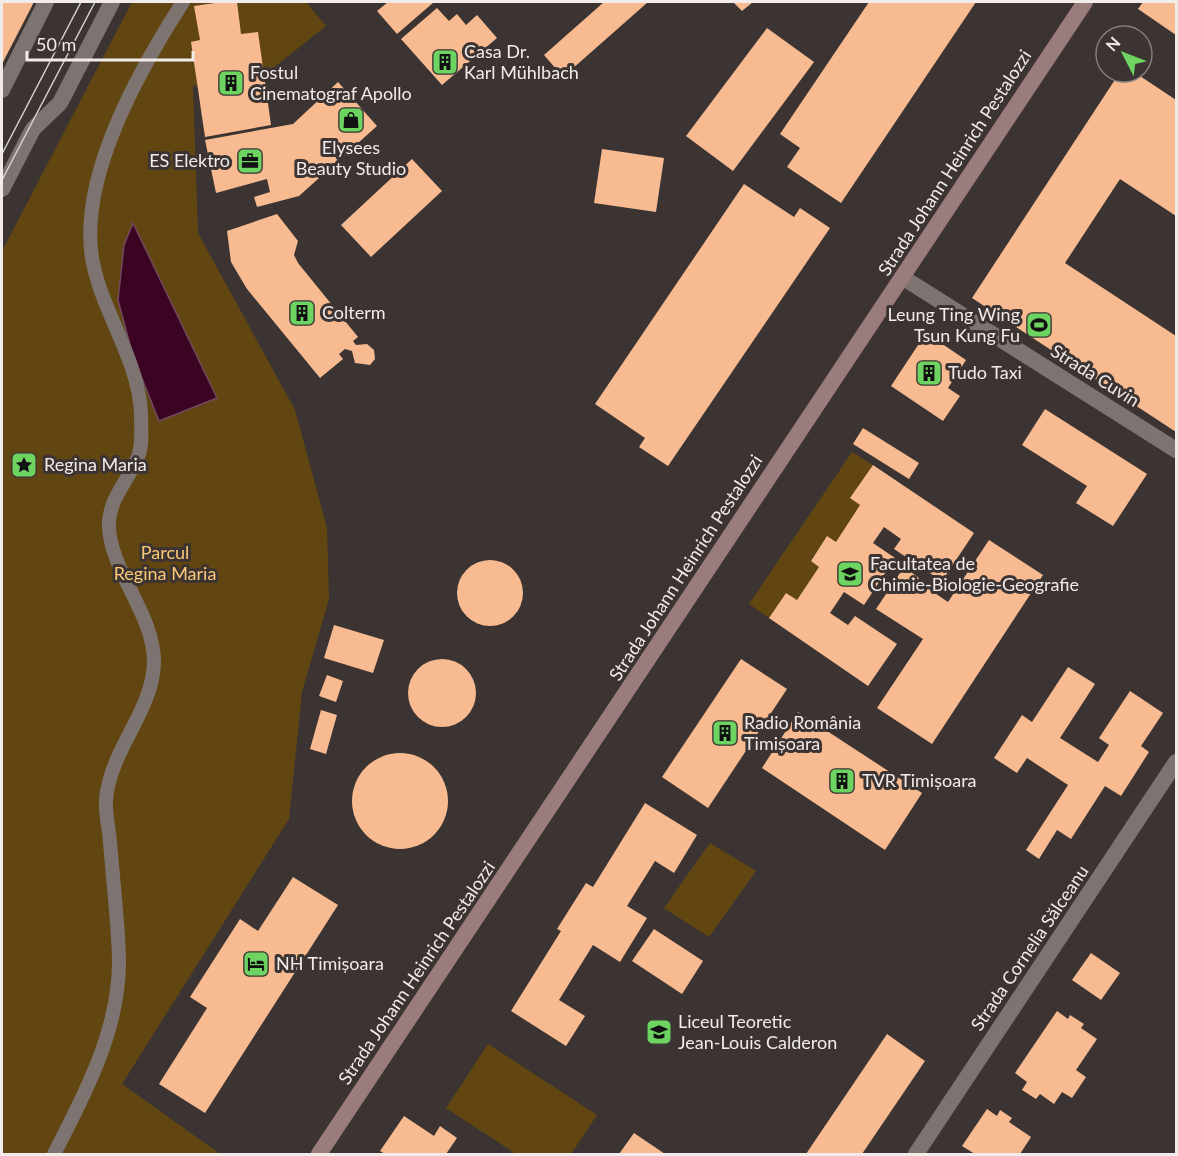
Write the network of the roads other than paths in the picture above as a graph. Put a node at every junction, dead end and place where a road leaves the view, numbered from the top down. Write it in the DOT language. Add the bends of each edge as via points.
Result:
graph roads {
  1 [pos="46,2"];
  2 [pos="112,2"];
  3 [pos="183,2"];
  4 [pos="1084,2"];
  5 [pos="2,90"];
  6 [pos="2,189"];
  7 [pos="902,277"];
  8 [pos="1176,450"];
  9 [pos="1176,762"];
  10 [pos="918,1154"];
  11 [pos="54,1155"];
  12 [pos="319,1155"];
  1 -- 5 [label="street"];
  2 -- 6 [label="street" via="60,103 33,129"];
  3 -- 11 [label="street" via="138,77 110,145 89,223 93,262 133,374 141,409 140,454 112,501 109,527 154,659 150,693 115,760 106,800 119,960 116,1000 97,1066"];
  4 -- 7 [label="main road, Strada Johann Heinrich Pestalozzi"];
  7 -- 8 [label="street, Strada Cuvin"];
  7 -- 12 [label="main road, Strada Johann Heinrich Pestalozzi"];
  9 -- 10 [label="street, Strada Cornelia Sălceanu"];
}
